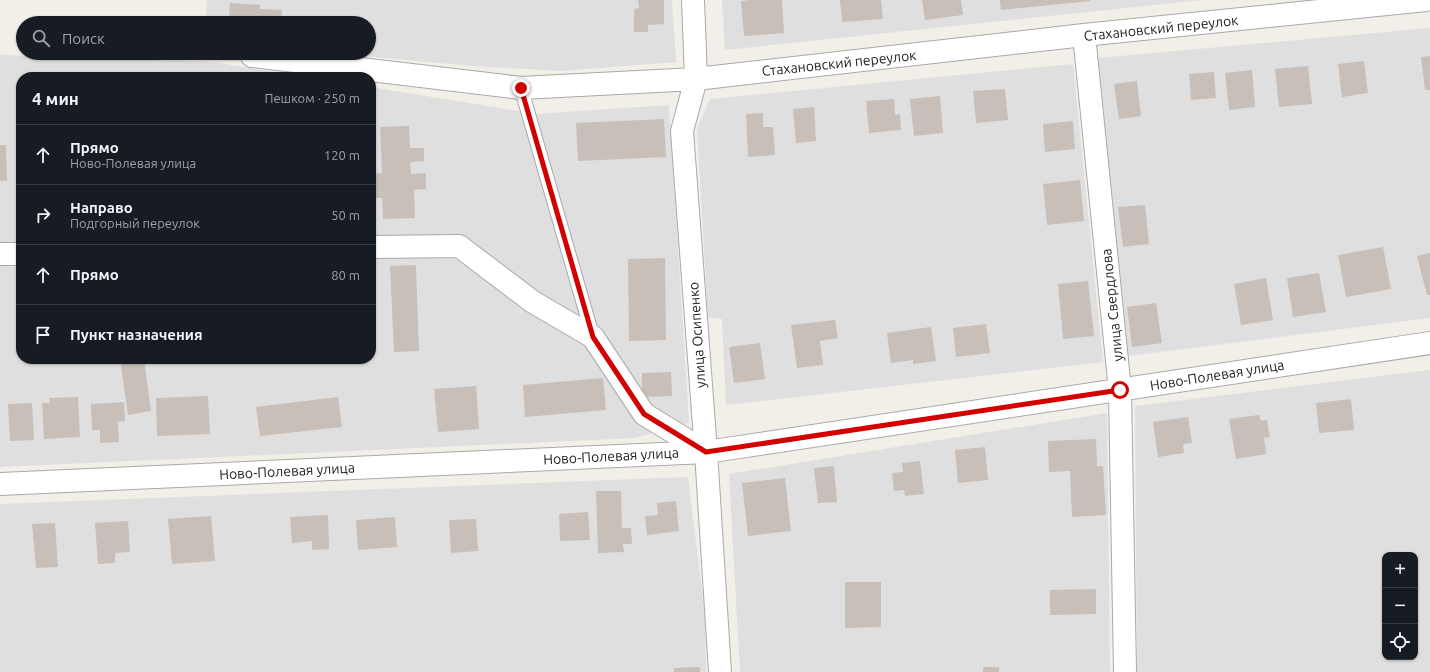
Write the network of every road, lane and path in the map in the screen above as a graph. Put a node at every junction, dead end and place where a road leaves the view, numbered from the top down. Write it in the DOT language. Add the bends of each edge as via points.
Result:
graph roads {
  1 [pos="693,0"];
  2 [pos="1426,0"];
  3 [pos="1084,35"];
  4 [pos="286,60"];
  5 [pos="696,79"];
  6 [pos="521,88"];
  7 [pos="376,247"];
  8 [pos="0,254"];
  9 [pos="16,254"];
  10 [pos="593,337"];
  11 [pos="1430,343"];
  12 [pos="1120,390"];
  13 [pos="706,452"];
  14 [pos="0,484"];
  15 [pos="720,672"];
  16 [pos="1125,672"];
  1 -- 5 [label="street, улица Осипенко"];
  2 -- 3 [label="street, Стахановский переулок"];
  3 -- 5 [label="street, Стахановский переулок"];
  3 -- 12 [label="street, улица Свердлова"];
  4 -- 6 [label="street, Стахановский переулок"];
  5 -- 6 [label="street, Стахановский переулок"];
  5 -- 13 [label="street, улица Осипенко" via="682,132"];
  6 -- 10 [label="lane"];
  7 -- 10 [label="street" via="459,246 533,302"];
  8 -- 9 [label="street"];
  10 -- 13 [label="street" via="644,414"];
  11 -- 12 [label="street, Ново-Полевая улица"];
  12 -- 13 [label="street, Ново-Полевая улица"];
  12 -- 16 [label="street, улица Свердлова"];
  13 -- 14 [label="street, Ново-Полевая улица"];
  13 -- 15 [label="street, улица Осипенко"];
}
